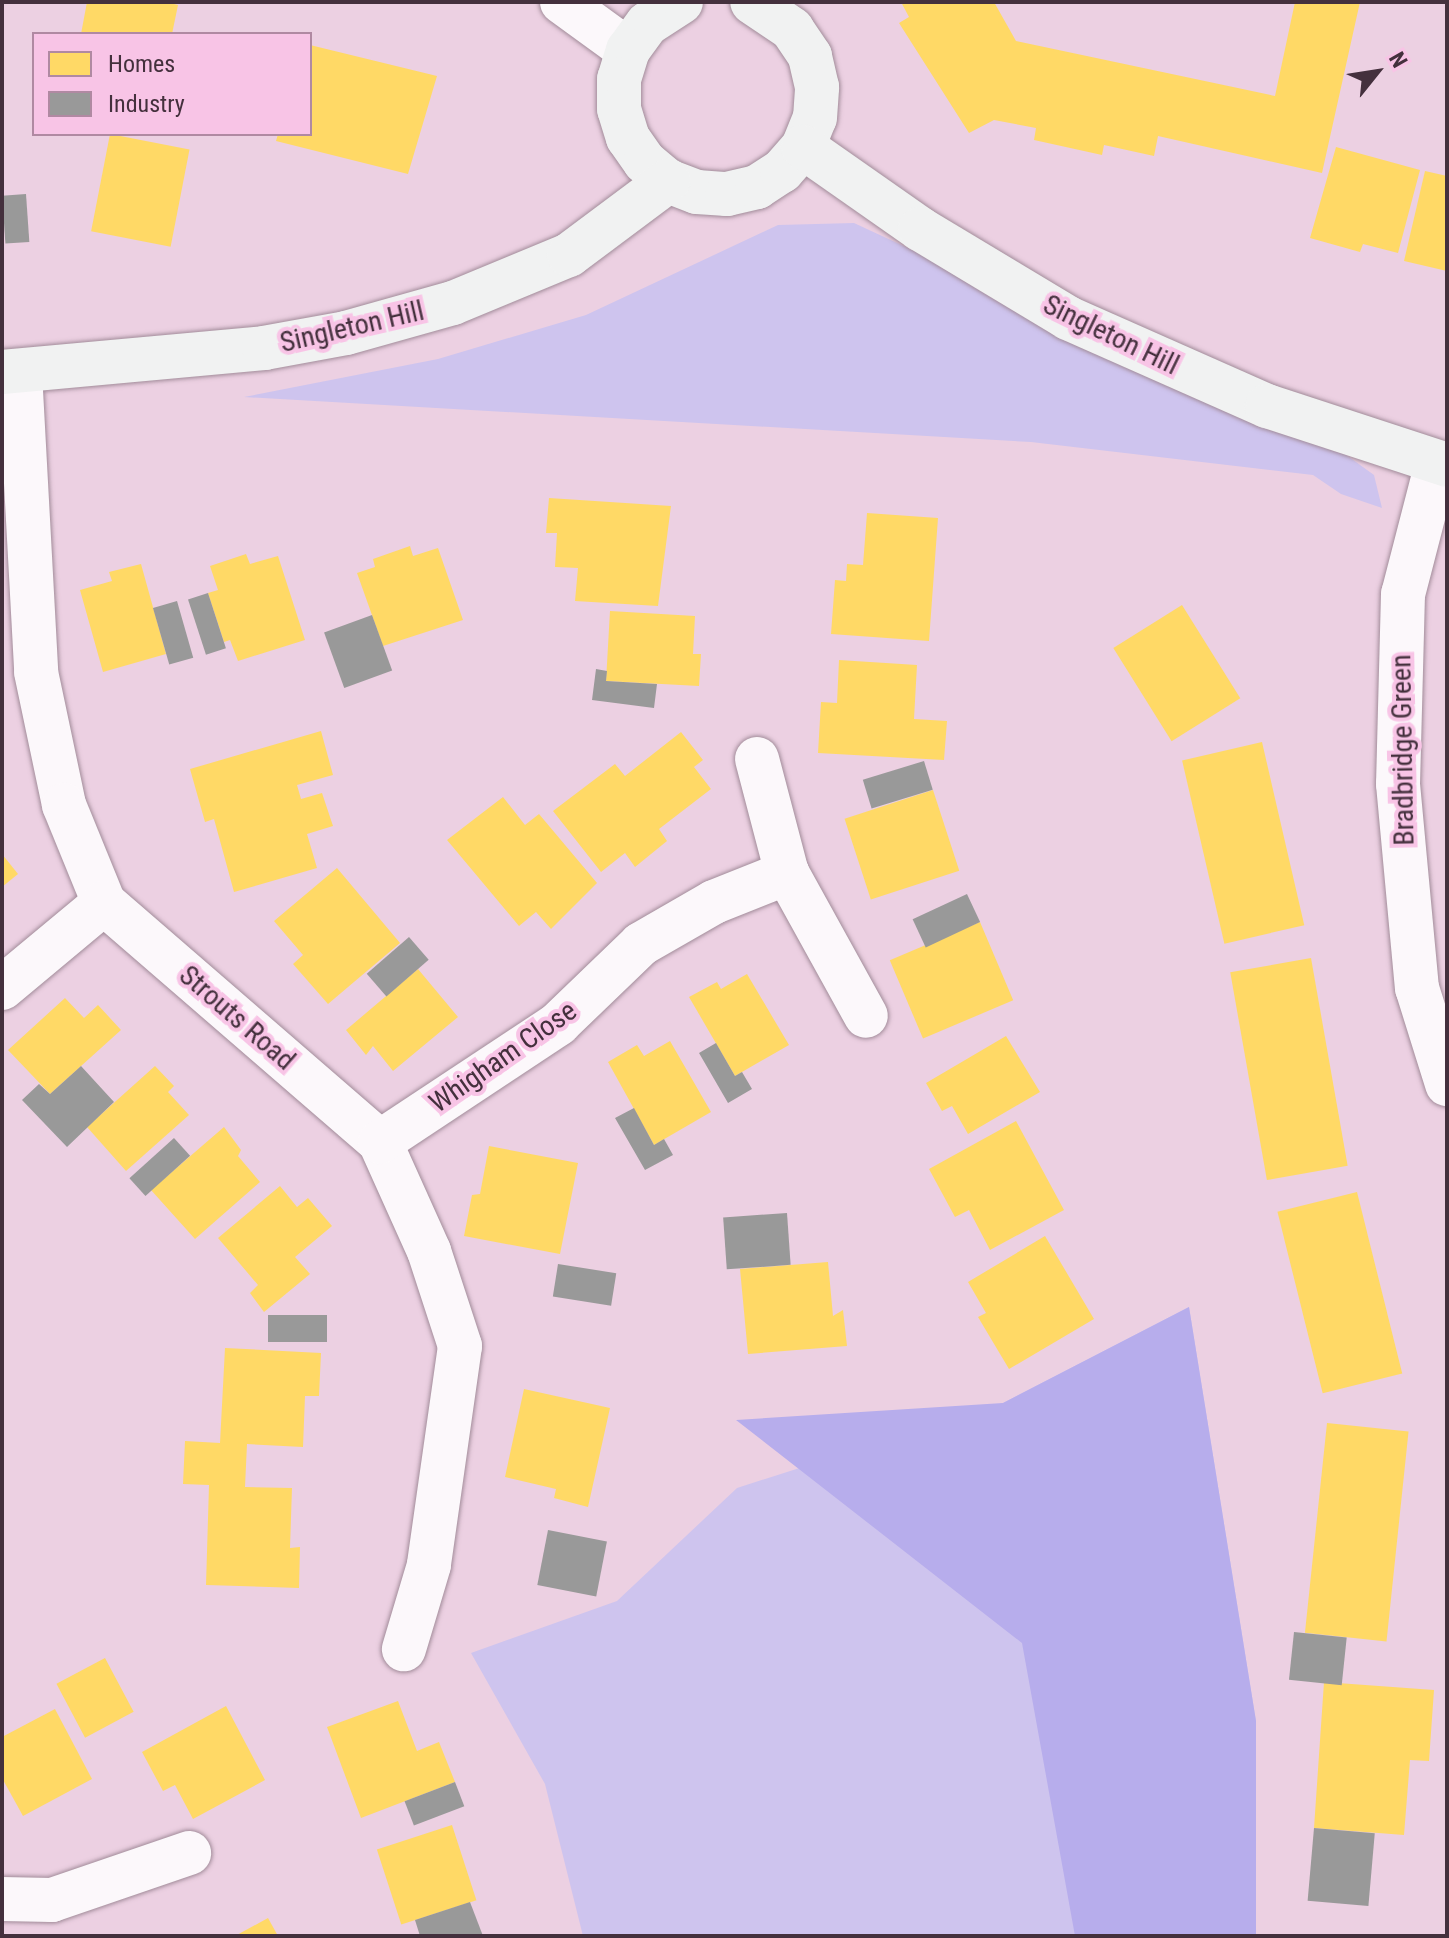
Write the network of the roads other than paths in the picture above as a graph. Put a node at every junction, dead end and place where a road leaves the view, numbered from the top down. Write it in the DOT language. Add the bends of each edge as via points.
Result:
graph roads {
  1 [pos="562,2"];
  2 [pos="681,2"];
  3 [pos="763,4"];
  4 [pos="628,50"];
  5 [pos="803,147"];
  6 [pos="668,181"];
  7 [pos="11,372"];
  8 [pos="1442,464"];
  9 [pos="757,759"];
  10 [pos="787,873"];
  11 [pos="104,903"];
  12 [pos="2,988"];
  13 [pos="866,1016"];
  14 [pos="1447,1084"];
  15 [pos="380,1142"];
  16 [pos="404,1649"];
  17 [pos="189,1853"];
  18 [pos="2,1899"];
  1 -- 4 [label="street"];
  2 -- 4 [label="street" via="647,24"];
  3 -- 5 [label="street" via="792,29 810,56 817,87 815,118"];
  4 -- 6 [label="street" via="619,79 623,123 645,162"];
  5 -- 6 [label="street" via="782,171 757,187 727,194 697,192"];
  5 -- 8 [label="street, Singleton Hill" via="920,229 1068,318 1267,406"];
  6 -- 7 [label="street, Singleton Hill" via="569,255 453,303 346,333 264,348"];
  7 -- 11 [label="street, Strouts Road" via="36,672 64,805"];
  8 -- 14 [label="street, Bradbridge Green" via="1403,594 1398,784 1417,988"];
  9 -- 10 [label="street"];
  10 -- 13 [label="street"];
  10 -- 15 [label="street, Whigham Close" via="714,902 641,944 558,1024"];
  11 -- 12 [label="street"];
  11 -- 15 [label="street, Strouts Road"];
  15 -- 16 [label="street, Strouts Road" via="429,1251 460,1346 429,1565"];
  17 -- 18 [label="street" via="52,1900"];
}
